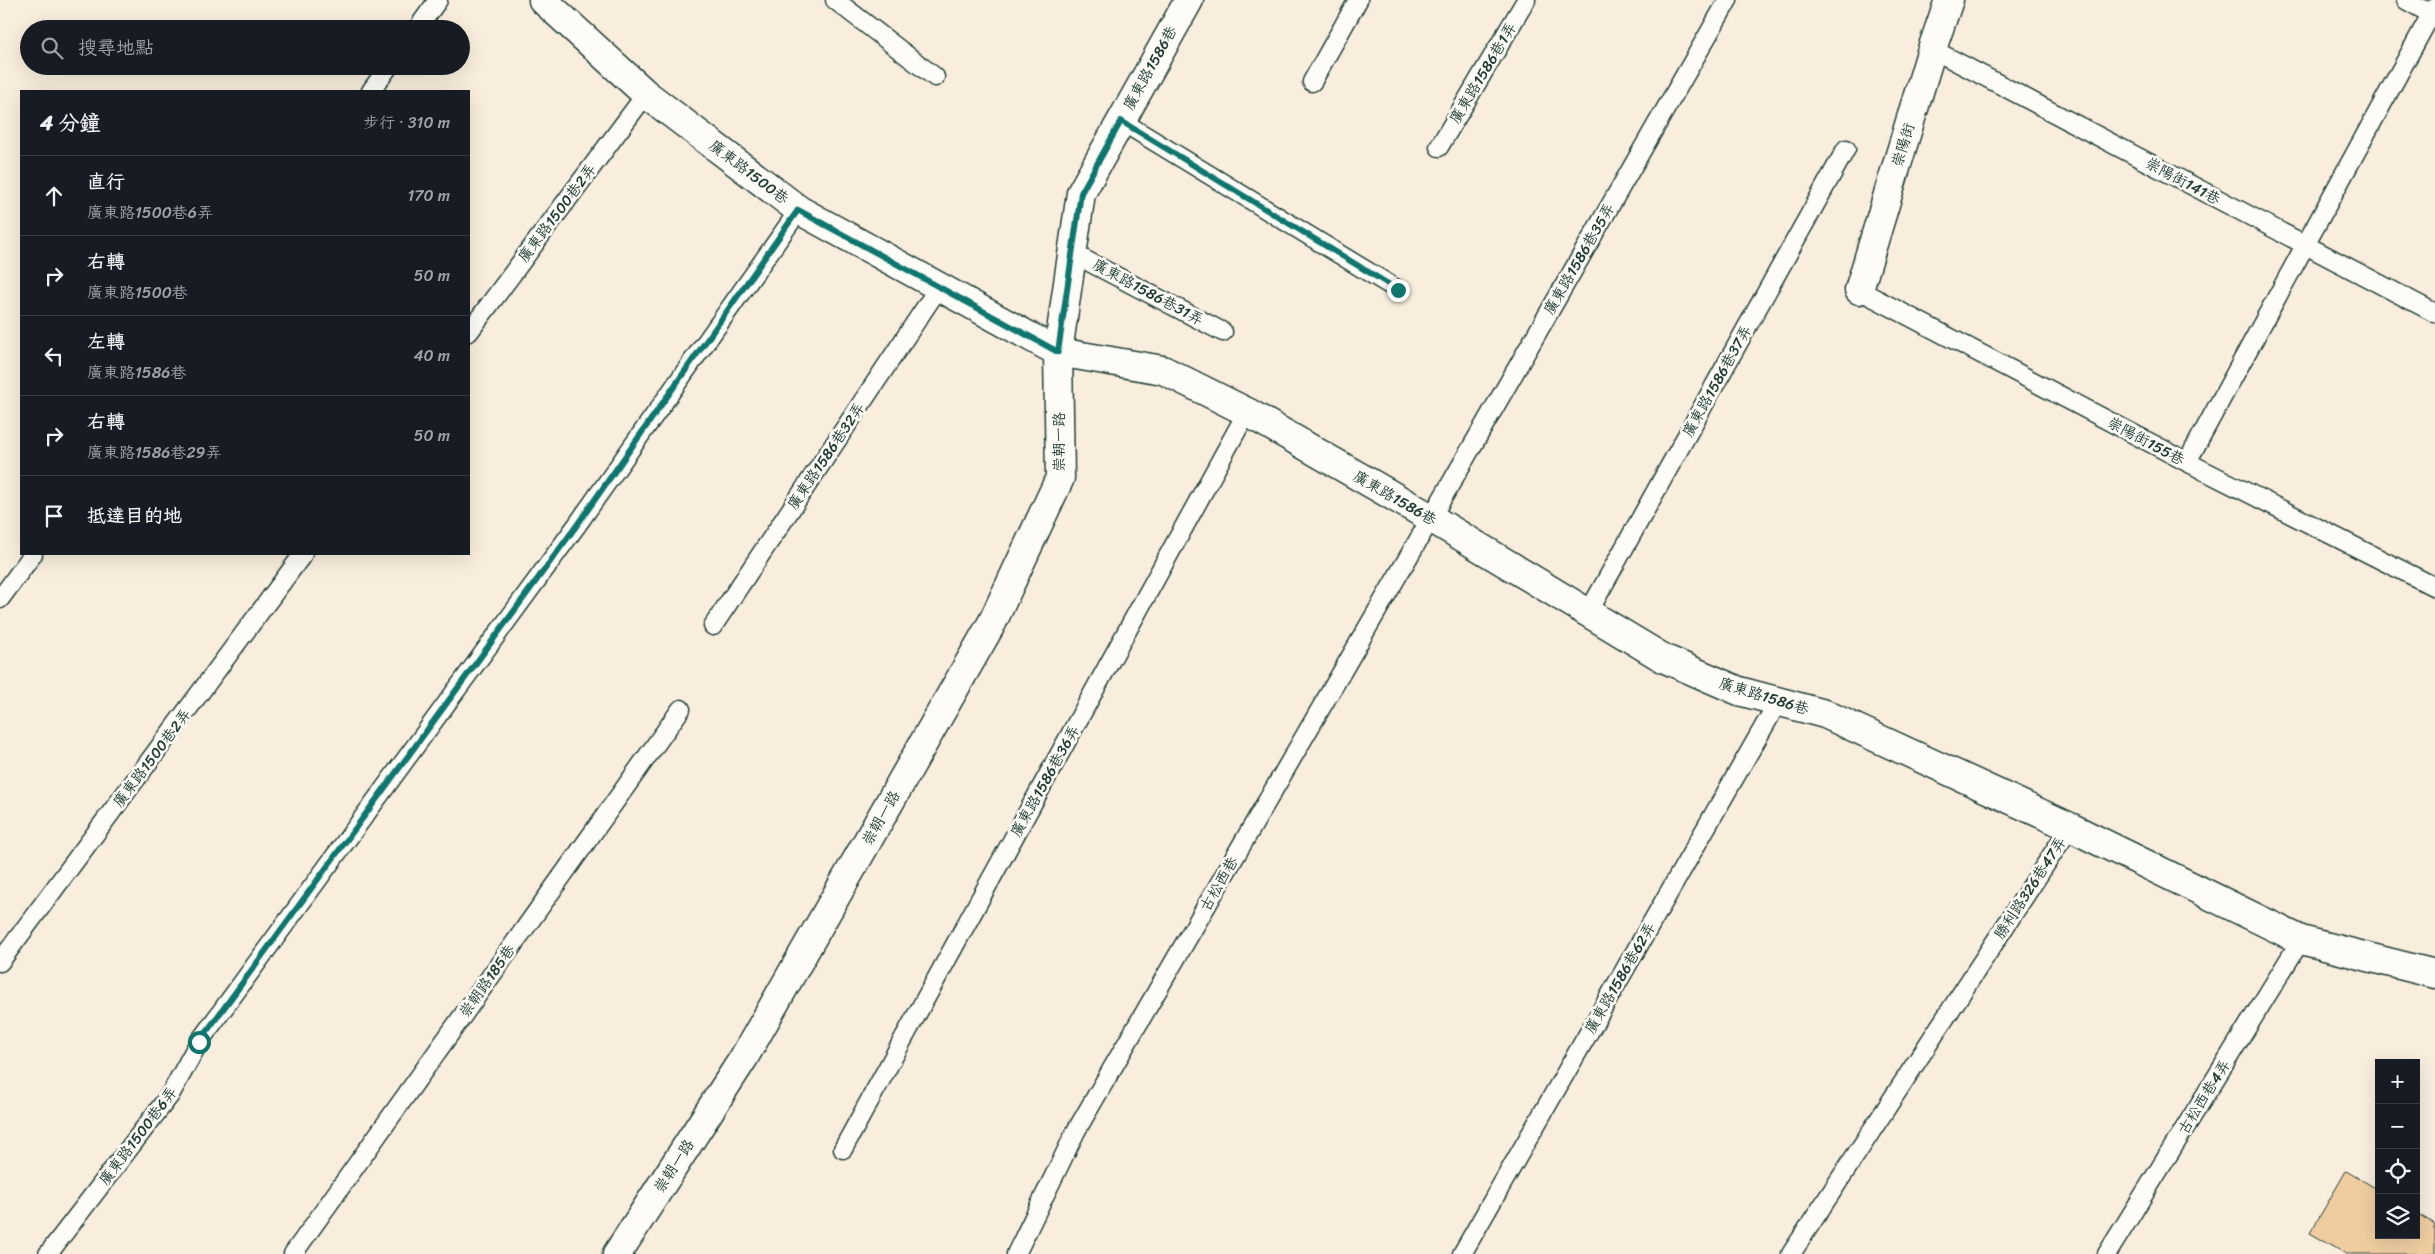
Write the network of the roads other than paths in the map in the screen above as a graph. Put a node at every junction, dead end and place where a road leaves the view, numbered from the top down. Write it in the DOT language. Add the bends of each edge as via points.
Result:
graph roads {
  1 [pos="438,0"];
  2 [pos="543,0"];
  3 [pos="834,0"];
  4 [pos="1189,0"];
  5 [pos="1358,0"];
  6 [pos="1526,0"];
  7 [pos="1728,0"];
  8 [pos="1949,0"];
  9 [pos="2406,0"];
  10 [pos="2434,12"];
  11 [pos="424,20"];
  12 [pos="1932,49"];
  13 [pos="383,75"];
  14 [pos="935,78"];
  15 [pos="1312,82"];
  16 [pos="372,90"];
  17 [pos="646,94"];
  18 [pos="1121,121"];
  19 [pos="1439,147"];
  20 [pos="1846,149"];
  21 [pos="798,210"];
  22 [pos="2305,245"];
  23 [pos="1072,253"];
  24 [pos="939,287"];
  25 [pos="1398,290"];
  26 [pos="1859,290"];
  27 [pos="2435,313"];
  28 [pos="470,331"];
  29 [pos="1223,332"];
  30 [pos="1058,352"];
  31 [pos="1247,412"];
  32 [pos="2187,462"];
  33 [pos="1431,518"];
  34 [pos="32,555"];
  35 [pos="303,555"];
  36 [pos="2435,587"];
  37 [pos="0,599"];
  38 [pos="1588,613"];
  39 [pos="713,626"];
  40 [pos="1778,702"];
  41 [pos="681,708"];
  42 [pos="2070,827"];
  43 [pos="2301,940"];
  44 [pos="0,962"];
  45 [pos="2435,974"];
  46 [pos="842,1149"];
  47 [pos="48,1254"];
  48 [pos="293,1254"];
  49 [pos="617,1254"];
  50 [pos="1016,1254"];
  51 [pos="1462,1254"];
  52 [pos="1791,1254"];
  53 [pos="2107,1254"];
  1 -- 11 [label="lane"];
  2 -- 17 [label="street, 廣東路1500巷"];
  3 -- 14 [label="lane"];
  4 -- 18 [label="street, 廣東路1586巷"];
  5 -- 15 [label="lane"];
  6 -- 19 [label="lane, 廣東路1586巷1弄"];
  7 -- 33 [label="lane, 廣東路1586巷35弄"];
  8 -- 12 [label="street, 崇陽街"];
  9 -- 10 [label="lane"];
  10 -- 22 [label="lane"];
  12 -- 22 [label="lane, 崇陽街141巷"];
  12 -- 26 [label="street, 崇陽街"];
  13 -- 16 [label="lane"];
  17 -- 21 [label="street, 廣東路1500巷"];
  17 -- 28 [label="lane, 廣東路1500巷2弄"];
  18 -- 23 [label="street, 廣東路1586巷" via="1081,193"];
  18 -- 25 [label="lane"];
  20 -- 38 [label="lane, 廣東路1586巷37弄"];
  21 -- 24 [label="street, 廣東路1500巷"];
  21 -- 47 [label="lane, 廣東路1500巷6弄" via="572,533 199,1042 170,1095"];
  22 -- 27 [label="lane, 崇陽街141巷"];
  22 -- 32 [label="lane"];
  23 -- 29 [label="lane, 廣東路1586巷31弄"];
  23 -- 30 [label="street, 廣東路1586巷"];
  24 -- 30 [label="street, 廣東路1500巷"];
  24 -- 39 [label="lane, 廣東路1586巷32弄"];
  26 -- 32 [label="lane, 崇陽街155巷"];
  30 -- 31 [label="street, 廣東路1586巷" via="1163,370"];
  30 -- 49 [label="street, 崇朝一路" via="1060,478 992,623 743,1059"];
  31 -- 33 [label="street, 廣東路1586巷"];
  31 -- 46 [label="lane, 廣東路1586巷36弄"];
  32 -- 36 [label="lane, 崇陽街155巷"];
  33 -- 38 [label="street, 廣東路1586巷"];
  33 -- 50 [label="lane, 古松西巷" via="1076,1131"];
  34 -- 37 [label="lane"];
  35 -- 44 [label="lane, 廣東路1500巷2弄"];
  38 -- 40 [label="street, 廣東路1586巷" via="1663,658 1739,691"];
  40 -- 42 [label="street, 廣東路1586巷" via="1825,714"];
  40 -- 51 [label="lane, 廣東路1586巷62弄"];
  41 -- 48 [label="lane, 崇朝路185巷"];
  42 -- 43 [label="street, 勝利路326巷47弄"];
  42 -- 52 [label="lane, 勝利路326巷47弄"];
  43 -- 45 [label="street, 勝利路326巷47弄"];
  43 -- 53 [label="lane, 古松西巷4弄"];
}
